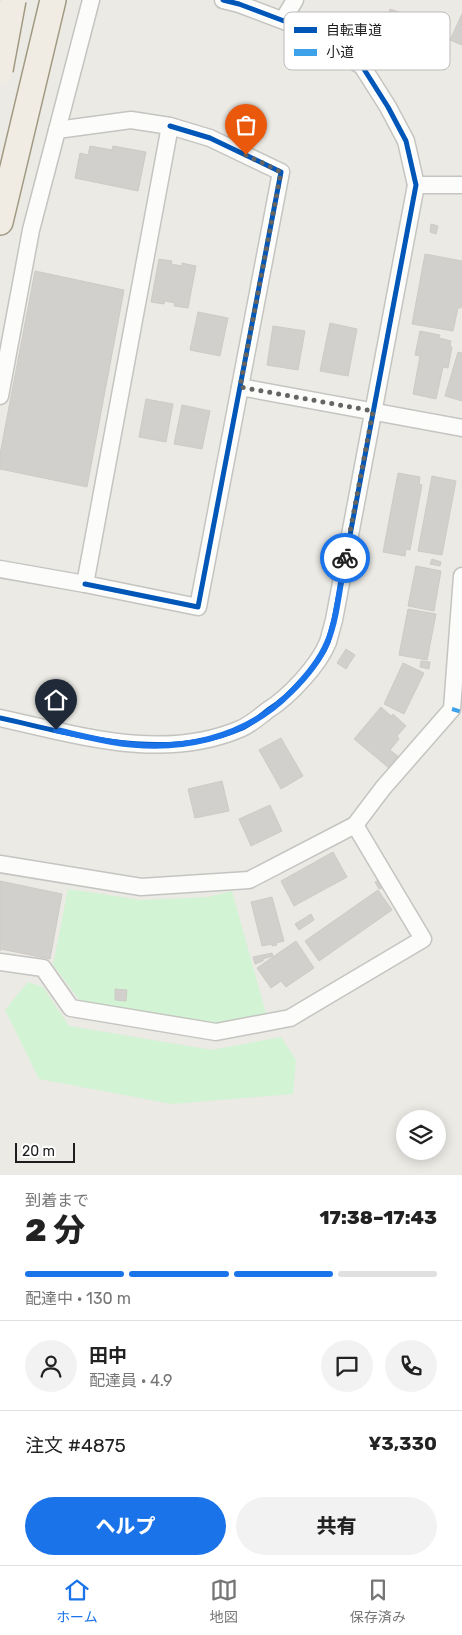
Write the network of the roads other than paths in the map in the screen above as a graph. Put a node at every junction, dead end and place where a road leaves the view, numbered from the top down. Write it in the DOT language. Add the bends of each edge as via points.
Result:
graph roads {
  1 [pos="13,0"];
  2 [pos="17,0"];
  3 [pos="35,0"];
  4 [pos="52,0"];
  5 [pos="91,0"];
  6 [pos="223,0"];
  7 [pos="295,0"];
  8 [pos="0,2"];
  9 [pos="288,12"];
  10 [pos="283,20"];
  11 [pos="0,70"];
  12 [pos="364,70"];
  13 [pos="170,126"];
  14 [pos="57,130"];
  15 [pos="416,185"];
  16 [pos="462,185"];
  17 [pos="0,200"];
  18 [pos="0,222"];
  19 [pos="240,387"];
  20 [pos="0,396"];
  21 [pos="373,411"];
  22 [pos="462,428"];
  23 [pos="0,569"];
  24 [pos="462,576"];
  25 [pos="86,584"];
  26 [pos="0,718"];
  27 [pos="355,825"];
  28 [pos="0,864"];
  29 [pos="0,962"];
  1 -- 11 [label="main road, bridge"];
  2 -- 8 [label="street"];
  3 -- 17 [label="main road"];
  4 -- 18 [label="main road"];
  5 -- 14 [label="street"];
  6 -- 10 [label="street"];
  7 -- 9 [label="street"];
  12 -- 15 [label="street" via="406,140"];
  13 -- 14 [label="street" via="131,120"];
  13 -- 19 [label="street" via="210,138 281,172"];
  13 -- 25 [label="street"];
  14 -- 20 [label="street" via="31,230"];
  15 -- 16 [label="street"];
  15 -- 21 [label="street"];
  19 -- 21 [label="street"];
  19 -- 25 [label="street" via="198,607"];
  21 -- 22 [label="street"];
  21 -- 26 [label="street" via="327,644 307,675 280,702 241,729 191,744 113,742"];
  23 -- 25 [label="street"];
  24 -- 27 [label="street" via="452,709"];
  27 -- 28 [label="street" via="249,880 141,887"];
  27 -- 29 [label="street" via="423,939 290,1018 216,1032 71,1008 43,968"];
}
